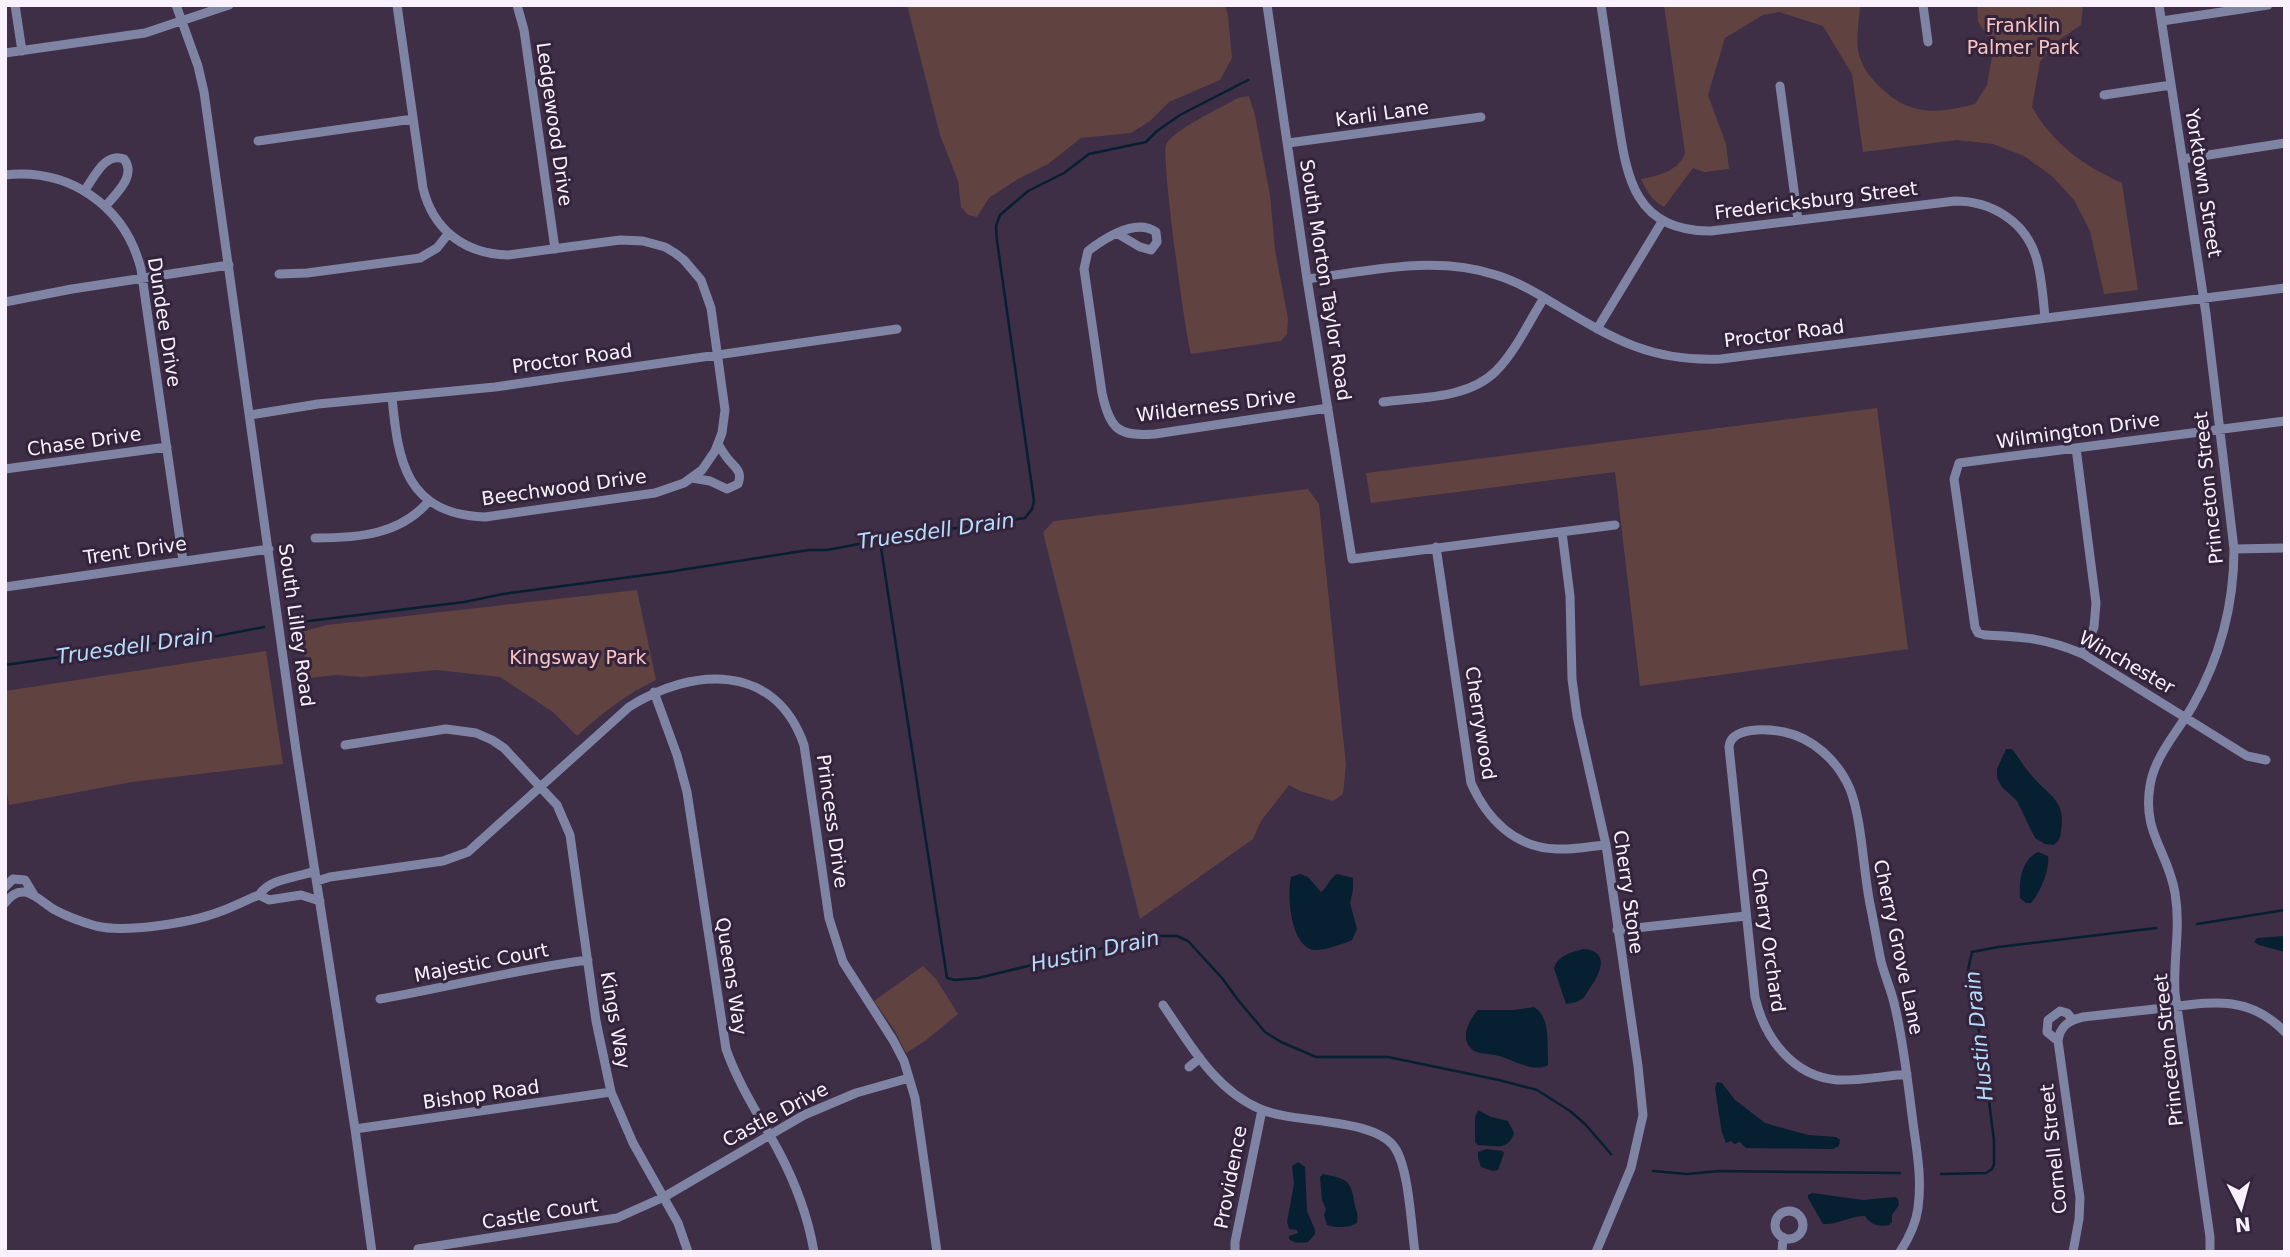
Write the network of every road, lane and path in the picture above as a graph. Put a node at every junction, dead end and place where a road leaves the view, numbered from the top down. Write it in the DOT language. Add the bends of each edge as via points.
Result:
graph roads {
  1 [pos="15,5"];
  2 [pos="176,5"];
  3 [pos="229,5"];
  4 [pos="397,5"];
  5 [pos="517,5"];
  6 [pos="1267,5"];
  7 [pos="1601,5"];
  8 [pos="1923,5"];
  9 [pos="2160,5"];
  10 [pos="2269,5"];
  11 [pos="2162,21"];
  12 [pos="182,22"];
  13 [pos="1928,42"];
  14 [pos="22,51"];
  15 [pos="5,53"];
  16 [pos="2171,85"];
  17 [pos="1780,86"];
  18 [pos="2104,95"];
  19 [pos="1481,117"];
  20 [pos="413,119"];
  21 [pos="258,141"];
  22 [pos="1288,143"];
  23 [pos="2285,143"];
  24 [pos="2183,159"];
  25 [pos="5,175"];
  26 [pos="85,190"];
  27 [pos="106,206"];
  28 [pos="1663,220"];
  29 [pos="1798,220"];
  30 [pos="448,234"];
  31 [pos="1118,234"];
  32 [pos="555,249"];
  33 [pos="229,265"];
  34 [pos="279,274"];
  35 [pos="142,279"];
  36 [pos="1307,279"];
  37 [pos="2285,288"];
  38 [pos="1544,298"];
  39 [pos="2203,298"];
  40 [pos="5,302"];
  41 [pos="2045,318"];
  42 [pos="897,329"];
  43 [pos="1597,330"];
  44 [pos="717,355"];
  45 [pos="2212,366"];
  46 [pos="392,397"];
  47 [pos="1383,402"];
  48 [pos="1328,408"];
  49 [pos="250,415"];
  50 [pos="2285,421"];
  51 [pos="2220,429"];
  52 [pos="718,444"];
  53 [pos="167,447"];
  54 [pos="2076,448"];
  55 [pos="5,469"];
  56 [pos="692,478"];
  57 [pos="429,501"];
  58 [pos="1615,525"];
  59 [pos="1562,532"];
  60 [pos="315,538"];
  61 [pos="1436,547"];
  62 [pos="2285,548"];
  63 [pos="269,549"];
  64 [pos="2234,549"];
  65 [pos="183,561"];
  66 [pos="5,587"];
  67 [pos="1973,615"];
  68 [pos="2083,654"];
  69 [pos="654,692"];
  70 [pos="2186,716"];
  71 [pos="1733,737"];
  72 [pos="345,745"];
  73 [pos="2266,760"];
  74 [pos="541,786"];
  75 [pos="1606,845"];
  76 [pos="316,876"];
  77 [pos="5,887"];
  78 [pos="34,895"];
  79 [pos="260,895"];
  80 [pos="11,898"];
  81 [pos="320,901"];
  82 [pos="1746,916"];
  83 [pos="1617,930"];
  84 [pos="588,960"];
  85 [pos="380,999"];
  86 [pos="1163,1005"];
  87 [pos="2177,1006"];
  88 [pos="2073,1020"];
  89 [pos="2285,1032"];
  90 [pos="2058,1041"];
  91 [pos="1200,1058"];
  92 [pos="1189,1067"];
  93 [pos="1907,1074"];
  94 [pos="909,1078"];
  95 [pos="611,1092"];
  96 [pos="1262,1110"];
  97 [pos="355,1129"];
  98 [pos="769,1135"];
  99 [pos="664,1197"];
  100 [pos="1783,1237"];
  101 [pos="418,1249"];
  102 [pos="372,1252"];
  103 [pos="688,1252"];
  104 [pos="814,1252"];
  105 [pos="937,1252"];
  106 [pos="1235,1252"];
  107 [pos="1415,1252"];
  108 [pos="1596,1252"];
  109 [pos="1782,1252"];
  110 [pos="1900,1252"];
  111 [pos="2073,1252"];
  112 [pos="2210,1252"];
  1 -- 14 [label="street"];
  2 -- 12 [label="street, South Lilley Road"];
  3 -- 12 [label="street"];
  4 -- 20 [label="street"];
  5 -- 32 [label="street, Ledgewood Drive"];
  6 -- 22 [label="street, South Morton Taylor Road"];
  7 -- 28 [label="street, Fredericksburg Street" via="1626,169 1639,198"];
  8 -- 13 [label="street"];
  9 -- 11 [label="street, Yorktown Street"];
  10 -- 11 [label="street"];
  11 -- 16 [label="street, Yorktown Street"];
  12 -- 14 [label="street" via="145,33"];
  12 -- 33 [label="street, South Lilley Road" via="204,92"];
  14 -- 15 [label="street"];
  16 -- 18 [label="street"];
  16 -- 24 [label="street, Yorktown Street"];
  17 -- 29 [label="street"];
  19 -- 22 [label="street, Karli Lane"];
  20 -- 21 [label="street"];
  20 -- 30 [label="street" via="426,198"];
  22 -- 36 [label="street, South Morton Taylor Road"];
  23 -- 24 [label="street"];
  24 -- 39 [label="street, Yorktown Street"];
  25 -- 26 [label="street, Dundee Drive" via="50,177"];
  26 -- 27 [label="street, Dundee Drive"];
  26 -- 27 [label="street" via="107,160 124,159 129,176"];
  27 -- 35 [label="street, Dundee Drive" via="130,239"];
  28 -- 29 [label="street, Fredericksburg Street" via="1681,229 1704,232"];
  28 -- 43 [label="street"];
  29 -- 41 [label="street, Fredericksburg Street" via="1955,201 1989,206 2014,222 2031,246 2039,268"];
  30 -- 32 [label="street, Beechwood Drive" via="493,255"];
  30 -- 34 [label="street" via="420,258"];
  31 -- 48 [label="street, Wilderness Drive" via="1088,251 1084,269 1106,413 1117,429 1155,434"];
  32 -- 44 [label="street, Beechwood Drive" via="631,239 675,253 694,270 706,291"];
  33 -- 35 [label="street"];
  33 -- 49 [label="street, South Lilley Road"];
  35 -- 40 [label="street"];
  35 -- 53 [label="street, Dundee Drive"];
  36 -- 38 [label="street, Proctor Road" via="1450,265 1500,276"];
  36 -- 48 [label="street, South Morton Taylor Road"];
  37 -- 39 [label="street, Proctor Road"];
  38 -- 43 [label="street, Proctor Road"];
  38 -- 47 [label="street" via="1506,359 1480,383 1458,392"];
  39 -- 41 [label="street, Proctor Road"];
  39 -- 45 [label="street, Yorktown Street"];
  41 -- 43 [label="street, Proctor Road" via="1708,359 1648,352"];
  42 -- 44 [label="street, Proctor Road"];
  44 -- 46 [label="street, Proctor Road"];
  44 -- 52 [label="street, Beechwood Drive" via="724,410"];
  45 -- 51 [label="street, Princeton Street"];
  46 -- 49 [label="street, Proctor Road"];
  46 -- 57 [label="street, Beechwood Drive" via="402,464"];
  48 -- 61 [label="street, South Morton Taylor Road" via="1352,559"];
  49 -- 63 [label="street, South Lilley Road"];
  50 -- 51 [label="street, Wilmington Drive"];
  51 -- 54 [label="street, Wilmington Drive"];
  51 -- 64 [label="street, Princeton Street"];
  52 -- 56 [label="street, Beechwood Drive"];
  52 -- 56 [label="street" via="739,471 738,484 727,489"];
  53 -- 55 [label="street, Chase Drive"];
  53 -- 65 [label="street, Dundee Drive"];
  54 -- 67 [label="street, Wilmington Drive" via="1959,463 1954,479"];
  54 -- 68 [label="street" via="2096,603 2094,627"];
  56 -- 57 [label="street, Beechwood Drive" via="655,494 485,517 454,513"];
  57 -- 60 [label="street" via="413,517 387,531"];
  58 -- 59 [label="street"];
  59 -- 61 [label="street"];
  59 -- 75 [label="street, Cherry Stone" via="1580,736"];
  61 -- 75 [label="street, Cherrywood" via="1468,771 1483,808 1511,835 1534,845 1555,849"];
  62 -- 64 [label="street"];
  63 -- 65 [label="street, Trent Drive"];
  63 -- 76 [label="street, South Lilley Road"];
  64 -- 70 [label="street, Princeton Street" via="2224,637"];
  65 -- 66 [label="street, Trent Drive"];
  67 -- 68 [label="street, Winchester" via="1980,634 2038,638"];
  68 -- 70 [label="street, Winchester"];
  69 -- 74 [label="street, Princess Drive" via="628,707"];
  69 -- 94 [label="street, Princess Drive" via="696,680 733,679 765,692 792,719 806,754 835,941 852,977 894,1040"];
  69 -- 98 [label="street, Queens Way" via="687,792 726,1049"];
  70 -- 73 [label="street, Winchester" via="2247,756"];
  70 -- 87 [label="street, Princeton Street" via="2153,775 2148,811 2175,893"];
  71 -- 82 [label="street, Cherry Orchard" via="1729,747"];
  71 -- 93 [label="street, Cherry Grove Lane" via="1764,730 1800,737 1827,756 1849,788"];
  72 -- 74 [label="street, Kings Way" via="461,729 504,748"];
  74 -- 76 [label="street, Princess Drive" via="477,846 458,857"];
  74 -- 84 [label="street, Kings Way" via="557,804 568,829"];
  75 -- 83 [label="street, Cherry Stone"];
  76 -- 79 [label="street, Princess Drive" via="272,883"];
  76 -- 81 [label="street, South Lilley Road"];
  77 -- 78 [label="street, Princess Drive" via="13,879 25,880"];
  77 -- 80 [label="street"];
  78 -- 79 [label="street, Princess Drive" via="74,919 116,928 198,918"];
  78 -- 80 [label="street, Princess Drive" via="24,892"];
  79 -- 81 [label="street, Princess Drive" via="269,900 301,895"];
  81 -- 97 [label="street, South Lilley Road"];
  82 -- 83 [label="street"];
  82 -- 93 [label="street, Cherry Orchard" via="1758,1012 1770,1038 1785,1055 1810,1072 1833,1079"];
  83 -- 108 [label="street, Cherry Stone" via="1643,1115 1630,1168"];
  84 -- 85 [label="street, Majestic Court"];
  84 -- 95 [label="street, Kings Way"];
  86 -- 91 [label="street"];
  87 -- 88 [label="street"];
  87 -- 89 [label="street" via="2236,1004 2263,1014"];
  87 -- 112 [label="street, Princeton Street"];
  88 -- 90 [label="street, Cornell Street" via="2064,1026"];
  88 -- 90 [label="street, Cornell Street" via="2060,1011 2048,1020 2047,1032"];
  90 -- 111 [label="street, Cornell Street" via="2080,1198"];
  91 -- 92 [label="street"];
  91 -- 96 [label="street" via="1225,1087"];
  93 -- 110 [label="street, Cherry Grove Lane" via="1920,1193 1911,1234"];
  94 -- 98 [label="street, Castle Drive" via="837,1100"];
  94 -- 105 [label="street, Princess Drive"];
  95 -- 97 [label="street, Bishop Road"];
  95 -- 99 [label="street, Kings Way"];
  96 -- 106 [label="street, Providence"];
  96 -- 107 [label="street" via="1367,1129 1387,1139 1402,1164"];
  97 -- 102 [label="street, South Lilley Road"];
  98 -- 99 [label="street, Castle Drive"];
  98 -- 104 [label="street, Queens Way" via="798,1194"];
  99 -- 101 [label="street, Castle Court" via="608,1221"];
  99 -- 103 [label="street, Kings Way"];
  100 -- 109 [label="street"];
}
